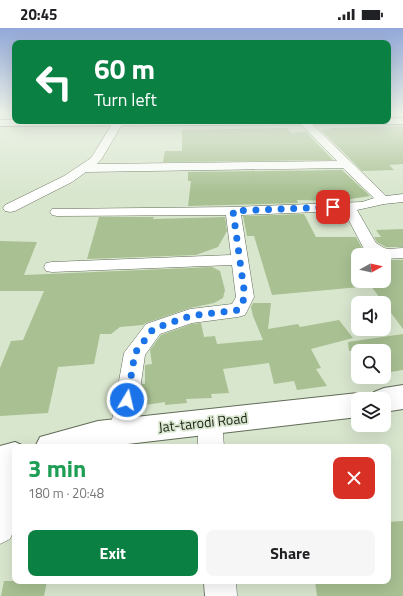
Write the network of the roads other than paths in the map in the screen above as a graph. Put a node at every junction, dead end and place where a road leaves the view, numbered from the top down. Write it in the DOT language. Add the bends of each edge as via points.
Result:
graph roads {
  1 [pos="107,140"];
  2 [pos="321,140"];
  3 [pos="345,164"];
  4 [pos="83,168"];
  5 [pos="403,198"];
  6 [pos="383,200"];
  7 [pos="348,206"];
  8 [pos="10,208"];
  9 [pos="233,211"];
  10 [pos="56,212"];
  11 [pos="403,253"];
  12 [pos="240,260"];
  13 [pos="52,267"];
  14 [pos="403,397"];
  15 [pos="391,399"];
  16 [pos="351,405"];
  17 [pos="122,431"];
  18 [pos="211,434"];
  19 [pos="61,444"];
  20 [pos="12,457"];
  21 [pos="0,461"];
  22 [pos="12,481"];
  23 [pos="0,529"];
  24 [pos="220,584"];
  25 [pos="221,596"];
  1 -- 4 [label="street" via="95,160"];
  2 -- 3 [label="street"];
  3 -- 4 [label="street"];
  3 -- 6 [label="street"];
  4 -- 8 [label="street" via="68,179"];
  5 -- 6 [label="street"];
  6 -- 7 [label="street" via="363,206"];
  7 -- 9 [label="street"];
  7 -- 11 [label="street" via="370,246 383,254"];
  9 -- 10 [label="street"];
  9 -- 12 [label="street"];
  12 -- 13 [label="street"];
  12 -- 17 [label="street" via="245,297 238,310 190,316 153,329 135,353"];
  14 -- 15 [label="main road"];
  16 -- 18 [label="main road, Jat-tarodi Road"];
  17 -- 18 [label="main road, Jat-tarodi Road"];
  17 -- 19 [label="main road, Jat-tarodi Road" via="98,434"];
  20 -- 21 [label="main road"];
  22 -- 23 [label="street"];
  24 -- 25 [label="street"];
}
